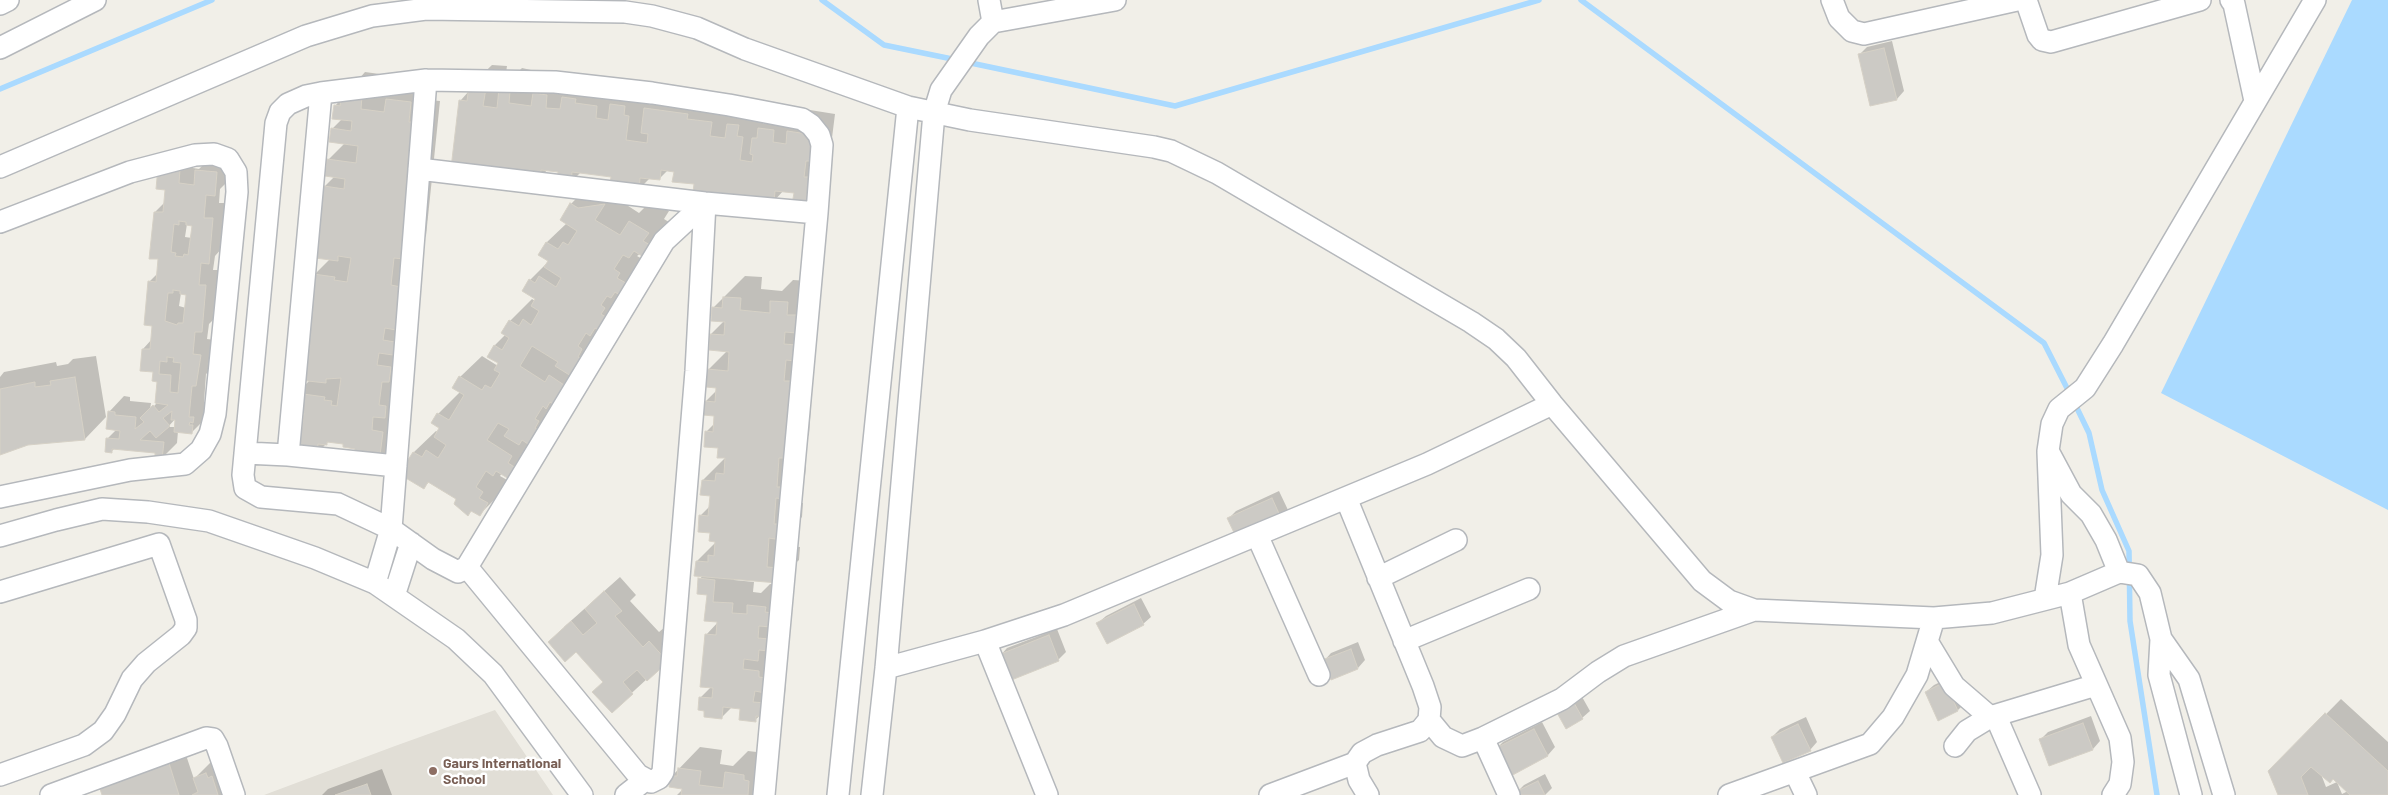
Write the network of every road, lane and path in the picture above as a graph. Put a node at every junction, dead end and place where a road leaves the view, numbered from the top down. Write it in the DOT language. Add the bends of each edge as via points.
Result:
graph roads {
  1 [pos="8,0"];
  2 [pos="95,0"];
  3 [pos="990,0"];
  4 [pos="1115,0"];
  5 [pos="1832,0"];
  6 [pos="2017,0"];
  7 [pos="2026,0"];
  8 [pos="2200,0"];
  9 [pos="2230,0"];
  10 [pos="2315,0"];
  11 [pos="0,4"];
  12 [pos="986,29"];
  13 [pos="0,48"];
  14 [pos="426,80"];
  15 [pos="321,93"];
  16 [pos="2255,101"];
  17 [pos="908,108"];
  18 [pos="934,113"];
  19 [pos="0,167"];
  20 [pos="419,169"];
  21 [pos="705,204"];
  22 [pos="817,213"];
  23 [pos="0,222"];
  24 [pos="1552,404"];
  25 [pos="2048,451"];
  26 [pos="245,453"];
  27 [pos="288,455"];
  28 [pos="396,466"];
  29 [pos="0,497"];
  30 [pos="1346,498"];
  31 [pos="391,529"];
  32 [pos="1257,535"];
  33 [pos="0,536"];
  34 [pos="1456,540"];
  35 [pos="411,543"];
  36 [pos="467,567"];
  37 [pos="2129,573"];
  38 [pos="1378,578"];
  39 [pos="375,583"];
  40 [pos="1529,588"];
  41 [pos="0,592"];
  42 [pos="2070,593"];
  43 [pos="394,596"];
  44 [pos="2045,599"];
  45 [pos="1754,610"];
  46 [pos="1934,618"];
  47 [pos="2162,639"];
  48 [pos="986,641"];
  49 [pos="1404,641"];
  50 [pos="1928,643"];
  51 [pos="886,668"];
  52 [pos="1319,675"];
  53 [pos="2096,685"];
  54 [pos="1429,720"];
  55 [pos="1995,721"];
  56 [pos="1483,738"];
  57 [pos="1955,746"];
  58 [pos="1355,763"];
  59 [pos="1794,772"];
  60 [pos="0,775"];
  61 [pos="645,780"];
  62 [pos="77,791"];
  63 [pos="51,795"];
  64 [pos="234,795"];
  65 [pos="582,795"];
  66 [pos="626,795"];
  67 [pos="764,795"];
  68 [pos="838,795"];
  69 [pos="872,795"];
  70 [pos="1047,795"];
  71 [pos="1270,795"];
  72 [pos="1368,795"];
  73 [pos="1509,795"];
  74 [pos="1730,795"];
  75 [pos="1806,795"];
  76 [pos="2030,795"];
  77 [pos="2113,795"];
  78 [pos="2191,795"];
  79 [pos="2224,795"];
  1 -- 11 [label="street"];
  2 -- 13 [label="street"];
  3 -- 12 [label="street"];
  4 -- 12 [label="street"];
  5 -- 6 [label="street" via="1838,18 1852,31 1864,34"];
  7 -- 8 [label="street" via="2038,35 2042,40 2051,42"];
  9 -- 16 [label="street" via="2234,4"];
  10 -- 16 [label="street"];
  12 -- 18 [label="street" via="941,90"];
  14 -- 15 [label="street"];
  14 -- 20 [label="street"];
  14 -- 22 [label="street" via="564,83 652,93 802,119 819,135 822,145"];
  15 -- 26 [label="street" via="288,104 276,123"];
  15 -- 27 [label="street"];
  16 -- 25 [label="street" via="2085,388 2055,415"];
  17 -- 18 [label="street"];
  17 -- 19 [label="street" via="745,49 697,28 652,16 625,12 426,9 372,16 306,36"];
  17 -- 68 [label="street"];
  18 -- 24 [label="street" via="1154,147 1186,156 1472,322 1516,358"];
  18 -- 51 [label="street"];
  20 -- 21 [label="street"];
  20 -- 28 [label="street"];
  21 -- 22 [label="street"];
  21 -- 36 [label="street" via="664,241"];
  21 -- 61 [label="street" via="696,372 663,772 659,778 650,782"];
  22 -- 67 [label="street"];
  23 -- 29 [label="street" via="130,172 195,155 214,154 228,159 236,172 237,192 215,414 202,450 184,464 130,470"];
  24 -- 30 [label="street" via="1427,464"];
  24 -- 45 [label="street" via="1702,581 1729,601"];
  25 -- 37 [label="street" via="2072,494 2091,514"];
  25 -- 44 [label="street" via="2052,555"];
  26 -- 27 [label="street"];
  26 -- 31 [label="street" via="246,488 254,494 338,504"];
  27 -- 28 [label="street"];
  28 -- 31 [label="street"];
  30 -- 32 [label="street"];
  30 -- 38 [label="street"];
  31 -- 35 [label="street"];
  31 -- 39 [label="street"];
  32 -- 48 [label="street" via="1064,615"];
  32 -- 52 [label="street"];
  33 -- 39 [label="street" via="102,510 148,512 209,521"];
  34 -- 38 [label="street"];
  35 -- 36 [label="street" via="451,571 458,572"];
  35 -- 43 [label="street"];
  36 -- 61 [label="street"];
  37 -- 42 [label="street"];
  37 -- 47 [label="street" via="2150,593"];
  38 -- 49 [label="street"];
  39 -- 43 [label="street"];
  40 -- 49 [label="street"];
  41 -- 60 [label="street" via="159,544 186,628 132,679 103,731 84,745"];
  42 -- 44 [label="street"];
  42 -- 53 [label="street" via="2079,645"];
  43 -- 65 [label="street" via="456,639 493,674"];
  44 -- 46 [label="street" via="1992,613"];
  45 -- 46 [label="street"];
  45 -- 56 [label="street" via="1624,656 1562,699"];
  46 -- 50 [label="street"];
  47 -- 78 [label="street" via="2159,675"];
  47 -- 79 [label="street" via="2188,679"];
  48 -- 51 [label="street"];
  48 -- 70 [label="street"];
  49 -- 54 [label="street" via="1428,700"];
  50 -- 55 [label="street" via="1954,686"];
  50 -- 59 [label="street" via="1917,675 1881,733 1870,744"];
  51 -- 69 [label="street"];
  53 -- 55 [label="street"];
  53 -- 77 [label="street" via="2120,738 2123,762 2120,784"];
  54 -- 56 [label="street" via="1443,737 1453,743 1462,746"];
  54 -- 58 [label="street" via="1420,731 1377,744 1362,753"];
  55 -- 57 [label="street" via="1968,731"];
  55 -- 76 [label="street"];
  56 -- 73 [label="street"];
  58 -- 71 [label="street"];
  58 -- 72 [label="street" via="1359,780"];
  59 -- 74 [label="street"];
  59 -- 75 [label="street"];
  61 -- 66 [label="street"];
  62 -- 63 [label="street"];
  62 -- 64 [label="street" via="206,738 213,739 217,746"];
}
